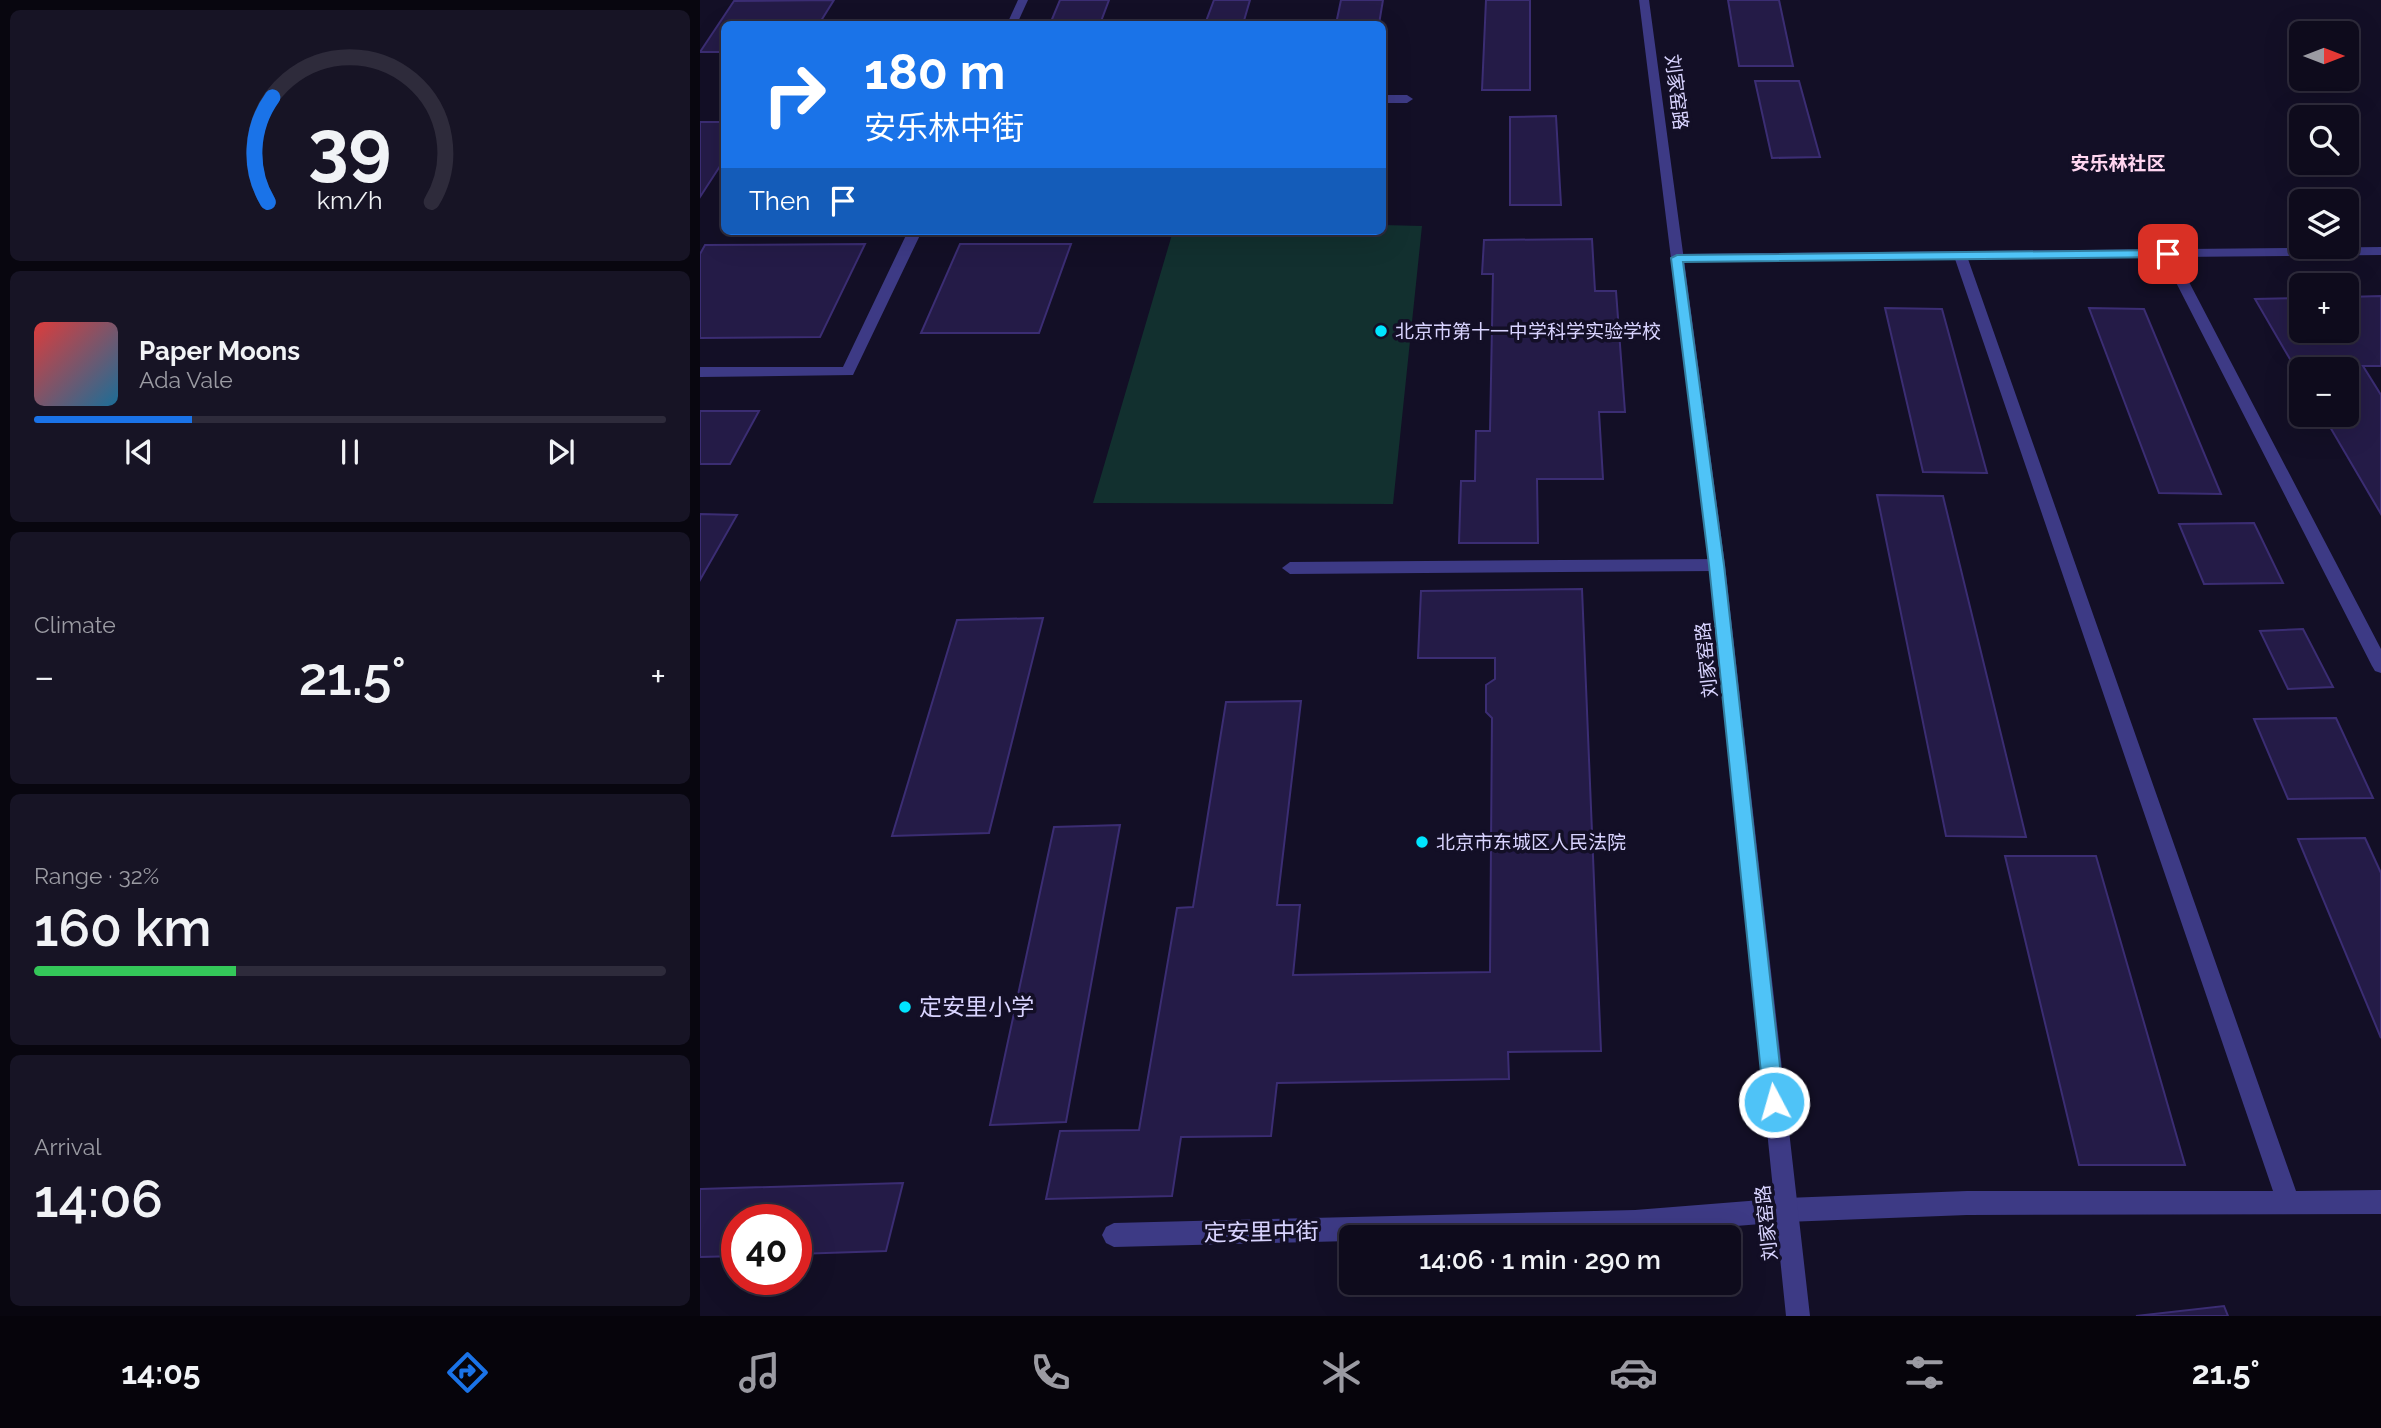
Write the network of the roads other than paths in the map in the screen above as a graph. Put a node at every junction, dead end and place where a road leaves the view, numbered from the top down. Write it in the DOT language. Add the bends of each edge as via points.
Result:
graph roads {
  1 [pos="1023,0"];
  2 [pos="1643,0"];
  3 [pos="1013,21"];
  4 [pos="1386,99"];
  5 [pos="1407,99"];
  6 [pos="913,235"];
  7 [pos="2381,251"];
  8 [pos="2168,254"];
  9 [pos="1961,257"];
  10 [pos="1677,258"];
  11 [pos="700,372"];
  12 [pos="1717,565"];
  13 [pos="1290,568"];
  14 [pos="2381,666"];
  15 [pos="2381,1202"];
  16 [pos="2289,1203"];
  17 [pos="1786,1210"];
  18 [pos="1114,1235"];
  19 [pos="1798,1316"];
  1 -- 3 [label="street"];
  2 -- 10 [label="street, 刘家窑路"];
  4 -- 5 [label="street"];
  6 -- 11 [label="street" via="848,372"];
  7 -- 8 [label="street"];
  8 -- 9 [label="street"];
  8 -- 14 [label="street"];
  9 -- 10 [label="street"];
  9 -- 16 [label="street"];
  10 -- 12 [label="street, 刘家窑路"];
  12 -- 13 [label="street"];
  12 -- 17 [label="street, 刘家窑路"];
  15 -- 16 [label="street, 定安里中街"];
  16 -- 17 [label="street, 定安里中街" via="1967,1203"];
  17 -- 18 [label="street, 定安里中街" via="1635,1222"];
  17 -- 19 [label="street, 刘家窑路"];
}
